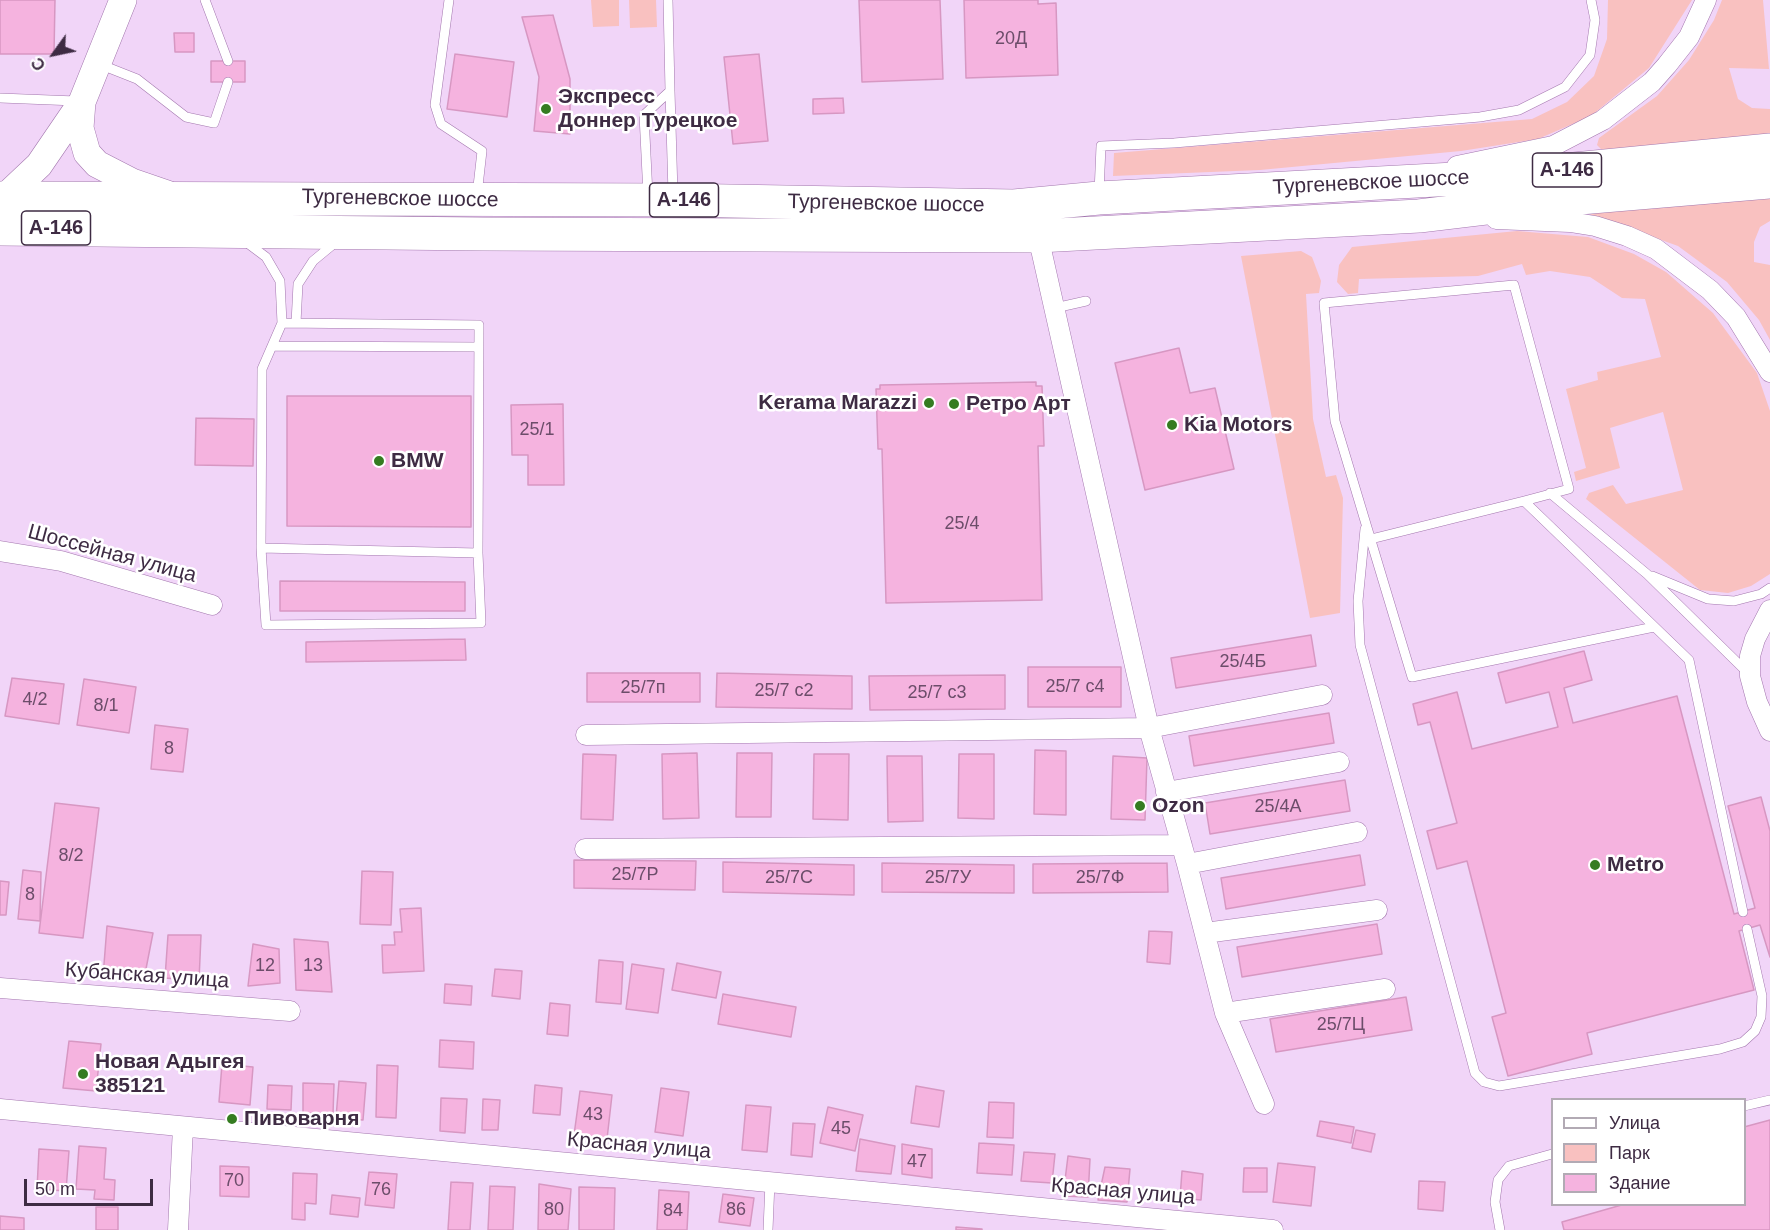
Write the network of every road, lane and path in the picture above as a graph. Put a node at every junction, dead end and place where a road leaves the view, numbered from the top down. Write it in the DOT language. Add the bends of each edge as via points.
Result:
graph roads {
  1 [pos="123,0"];
  2 [pos="205,0"];
  3 [pos="449,0"];
  4 [pos="668,0"];
  5 [pos="1591,0"];
  6 [pos="1706,0"];
  7 [pos="228,61"];
  8 [pos="97,64"];
  9 [pos="228,82"];
  10 [pos="670,91"];
  11 [pos="0,98"];
  12 [pos="82,102"];
  13 [pos="1770,150"];
  14 [pos="1770,182"];
  15 [pos="1364,183"];
  16 [pos="178,198"];
  17 [pos="1099,198"];
  18 [pos="476,200"];
  19 [pos="661,200"];
  20 [pos="1,208"];
  21 [pos="1419,216"];
  22 [pos="229,231"];
  23 [pos="364,232"];
  24 [pos="1038,236"];
  25 [pos="1086,301"];
  26 [pos="1055,308"];
  27 [pos="282,323"];
  28 [pos="296,323"];
  29 [pos="274,346"];
  30 [pos="478,347"];
  31 [pos="1770,372"];
  32 [pos="1550,493"];
  33 [pos="1524,501"];
  34 [pos="1366,524"];
  35 [pos="1371,539"];
  36 [pos="261,548"];
  37 [pos="0,551"];
  38 [pos="478,554"];
  39 [pos="1647,574"];
  40 [pos="1770,588"];
  41 [pos="212,605"];
  42 [pos="1770,610"];
  43 [pos="1654,627"];
  44 [pos="1750,676"];
  45 [pos="1322,694"];
  46 [pos="1149,728"];
  47 [pos="1770,731"];
  48 [pos="586,735"];
  49 [pos="1339,762"];
  50 [pos="1167,792"];
  51 [pos="1357,832"];
  52 [pos="585,849"];
  53 [pos="1184,855"];
  54 [pos="1377,910"];
  55 [pos="1743,912"];
  56 [pos="1747,929"];
  57 [pos="1205,933"];
  58 [pos="0,988"];
  59 [pos="1385,989"];
  60 [pos="290,1011"];
  61 [pos="1225,1013"];
  62 [pos="1770,1100"];
  63 [pos="1264,1104"];
  64 [pos="1746,1106"];
  65 [pos="0,1109"];
  66 [pos="183,1126"];
  67 [pos="1551,1154"];
  68 [pos="770,1182"];
  69 [pos="178,1230"];
  70 [pos="768,1230"];
  71 [pos="1273,1230"];
  72 [pos="1500,1230"];
  1 -- 8 [label="street"];
  2 -- 7 [label="lane"];
  3 -- 18 [label="lane" via="435,105 441,124 482,151"];
  4 -- 10 [label="lane"];
  5 -- 17 [label="lane" via="1595,20 1590,55 1565,87 1519,110 1468,118 1101,146"];
  6 -- 15 [label="street" via="1689,37 1652,82 1574,137 1528,153"];
  8 -- 9 [label="lane" via="137,79 186,117 214,123"];
  8 -- 12 [label="street"];
  10 -- 19 [label="lane"];
  10 -- 19 [label="lane" via="644,115"];
  11 -- 12 [label="lane"];
  12 -- 16 [label="street" via="80,128 87,153 98,164 132,182"];
  12 -- 20 [label="street" via="39,165"];
  13 -- 15 [label="highway, Тургеневское шоссе / А-146" via="1492,177"];
  14 -- 21 [label="highway, Тургеневское шоссе / А-146"];
  15 -- 17 [label="highway, Тургеневское шоссе / А-146"];
  16 -- 18 [label="highway, Тургеневское шоссе / А-146"];
  16 -- 20 [label="highway, Тургеневское шоссе / А-146"];
  17 -- 19 [label="highway, Тургеневское шоссе / А-146" via="1014,206"];
  18 -- 19 [label="highway, Тургеневское шоссе / А-146"];
  20 -- 22 [label="highway, Тургеневское шоссе / А-146"];
  21 -- 24 [label="highway, Тургеневское шоссе / А-146"];
  21 -- 31 [label="street" via="1570,222 1627,236 1656,249 1710,290 1736,317"];
  22 -- 23 [label="highway, Тургеневское шоссе / А-146"];
  22 -- 27 [label="lane" via="266,257 276,273 280,281"];
  23 -- 24 [label="highway, Тургеневское шоссе / А-146"];
  23 -- 28 [label="lane" via="341,238 313,261 298,284"];
  24 -- 26 [label="street"];
  25 -- 26 [label="lane"];
  26 -- 46 [label="street"];
  27 -- 28 [label="lane"];
  27 -- 29 [label="lane"];
  28 -- 30 [label="lane" via="479,325"];
  29 -- 30 [label="lane"];
  29 -- 36 [label="lane" via="262,369"];
  30 -- 38 [label="lane"];
  32 -- 33 [label="lane"];
  32 -- 34 [label="lane" via="1569,489 1514,285 1324,303 1335,421"];
  32 -- 39 [label="lane"];
  33 -- 35 [label="lane"];
  33 -- 43 [label="lane"];
  34 -- 35 [label="lane"];
  34 -- 56 [label="lane" via="1358,601 1360,645 1475,1073 1484,1082 1499,1086 1743,1042 1755,1031 1761,1017 1762,996"];
  35 -- 43 [label="lane" via="1412,677"];
  36 -- 38 [label="lane"];
  36 -- 38 [label="lane" via="266,624 481,623"];
  37 -- 41 [label="street, Шоссейная улица" via="61,561"];
  39 -- 40 [label="lane" via="1708,599 1734,601"];
  39 -- 44 [label="lane"];
  42 -- 44 [label="street" via="1755,639"];
  43 -- 55 [label="lane" via="1689,660"];
  44 -- 47 [label="street"];
  45 -- 46 [label="street"];
  46 -- 48 [label="street"];
  46 -- 50 [label="street"];
  49 -- 50 [label="street"];
  50 -- 53 [label="street"];
  51 -- 53 [label="street"];
  52 -- 53 [label="street"];
  53 -- 57 [label="street"];
  54 -- 57 [label="street"];
  57 -- 61 [label="street"];
  58 -- 60 [label="street, Кубанская улица"];
  59 -- 61 [label="street"];
  61 -- 63 [label="street"];
  62 -- 64 [label="lane"];
  65 -- 66 [label="street, Красная улица"];
  66 -- 68 [label="street, Красная улица"];
  66 -- 69 [label="street"];
  67 -- 72 [label="lane" via="1509,1166 1498,1180 1495,1202"];
  68 -- 70 [label="lane"];
  68 -- 71 [label="street, Красная улица"];
}
